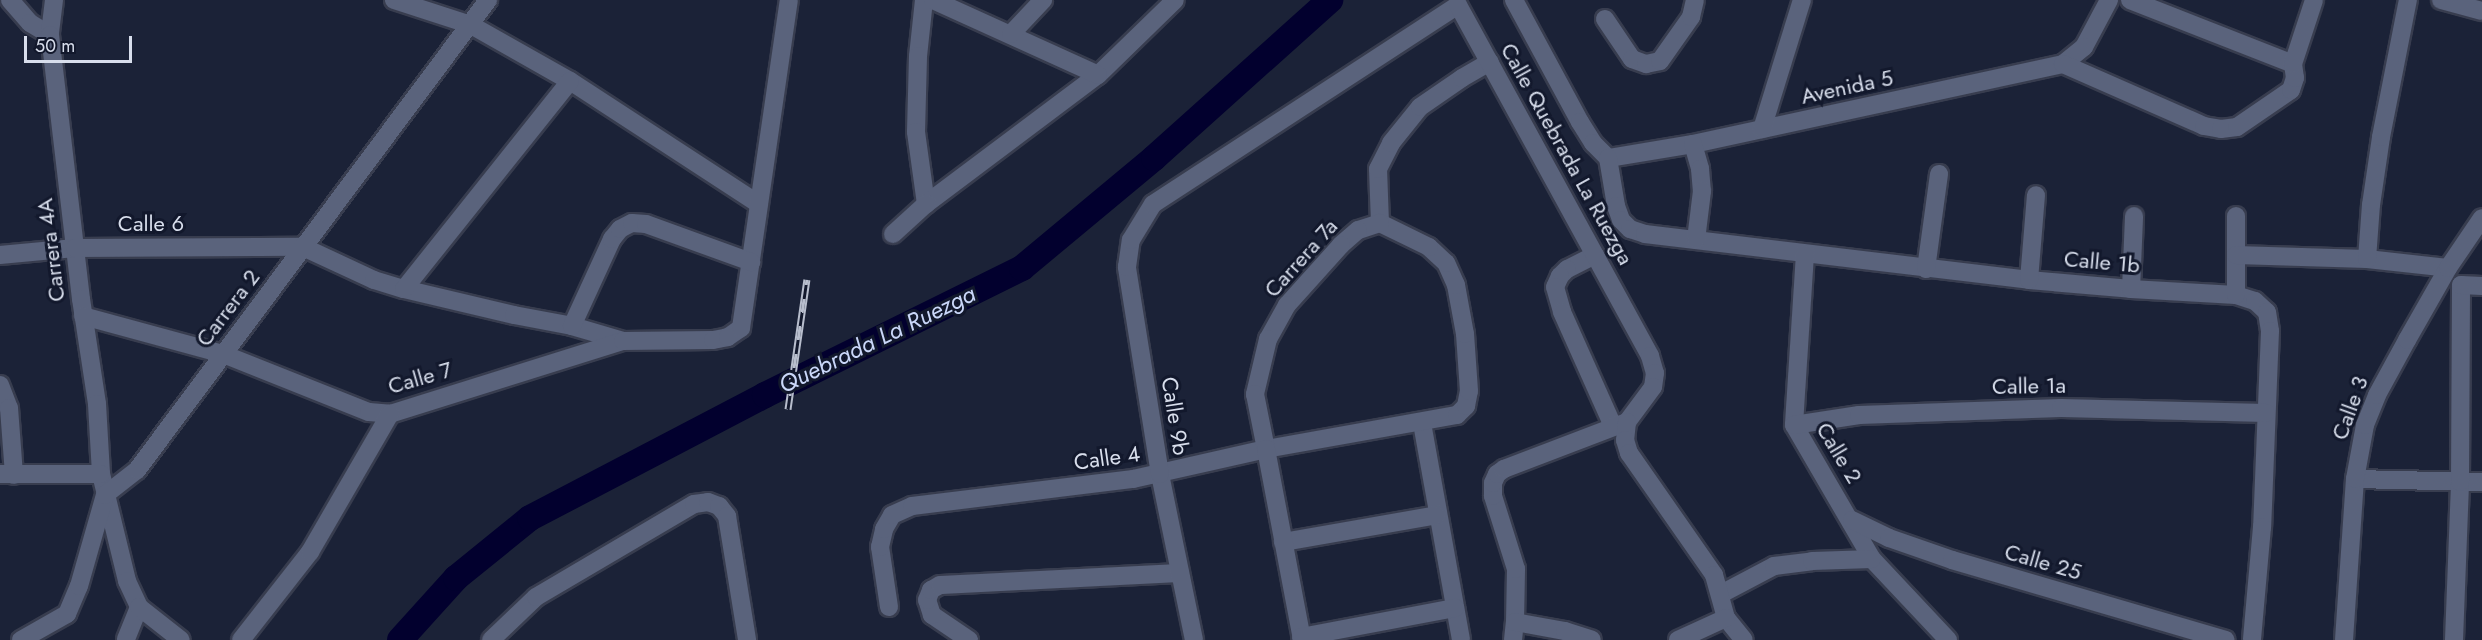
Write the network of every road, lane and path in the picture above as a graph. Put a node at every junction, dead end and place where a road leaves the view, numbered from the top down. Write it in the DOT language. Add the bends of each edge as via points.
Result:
graph roads {
  1 [pos="10,0"];
  2 [pos="54,0"];
  3 [pos="394,0"];
  4 [pos="488,0"];
  5 [pos="789,0"];
  6 [pos="924,0"];
  7 [pos="933,0"];
  8 [pos="1043,0"];
  9 [pos="1175,0"];
  10 [pos="1514,0"];
  11 [pos="1695,0"];
  12 [pos="1802,0"];
  13 [pos="2109,0"];
  14 [pos="2130,0"];
  15 [pos="2314,0"];
  16 [pos="2408,0"];
  17 [pos="2441,0"];
  18 [pos="1462,3"];
  19 [pos="2482,11"];
  20 [pos="1605,19"];
  21 [pos="471,25"];
  22 [pos="1011,34"];
  23 [pos="50,35"];
  24 [pos="1490,62"];
  25 [pos="2063,64"];
  26 [pos="2293,64"];
  27 [pos="1098,75"];
  28 [pos="570,81"];
  29 [pos="1762,129"];
  30 [pos="1694,144"];
  31 [pos="1608,158"];
  32 [pos="1939,174"];
  33 [pos="2036,195"];
  34 [pos="759,204"];
  35 [pos="926,204"];
  36 [pos="1153,204"];
  37 [pos="2134,216"];
  38 [pos="2236,216"];
  39 [pos="2482,218"];
  40 [pos="1380,223"];
  41 [pos="893,234"];
  42 [pos="1696,240"];
  43 [pos="303,247"];
  44 [pos="75,248"];
  45 [pos="1804,254"];
  46 [pos="0,255"];
  47 [pos="1595,255"];
  48 [pos="2236,255"];
  49 [pos="2367,259"];
  50 [pos="751,262"];
  51 [pos="2448,268"];
  52 [pos="1926,269"];
  53 [pos="2029,280"];
  54 [pos="2482,286"];
  55 [pos="404,289"];
  56 [pos="2131,290"];
  57 [pos="2236,295"];
  58 [pos="83,316"];
  59 [pos="572,326"];
  60 [pos="623,341"];
  61 [pos="223,354"];
  62 [pos="0,384"];
  63 [pos="2266,413"];
  64 [pos="390,414"];
  65 [pos="1422,423"];
  66 [pos="1620,424"];
  67 [pos="1794,425"];
  68 [pos="1266,449"];
  69 [pos="101,474"];
  70 [pos="1160,474"];
  71 [pos="7,475"];
  72 [pos="2355,479"];
  73 [pos="2460,482"];
  74 [pos="2482,482"];
  75 [pos="105,495"];
  76 [pos="1437,515"];
  77 [pos="1852,520"];
  78 [pos="1283,543"];
  79 [pos="1872,559"];
  80 [pos="1180,573"];
  81 [pos="1721,594"];
  82 [pos="139,607"];
  83 [pos="889,607"];
  84 [pos="1455,608"];
  85 [pos="1726,618"];
  86 [pos="1515,622"];
  87 [pos="1302,639"];
  88 [pos="21,640"];
  89 [pos="126,640"];
  90 [pos="182,640"];
  91 [pos="241,640"];
  92 [pos="491,640"];
  93 [pos="747,640"];
  94 [pos="969,640"];
  95 [pos="1194,640"];
  96 [pos="1461,640"];
  97 [pos="1513,640"];
  98 [pos="1592,640"];
  99 [pos="1678,640"];
  100 [pos="1744,640"];
  101 [pos="1947,640"];
  102 [pos="2226,640"];
  103 [pos="2252,640"];
  104 [pos="2344,640"];
  105 [pos="2454,640"];
  1 -- 23 [label="street" via="30,22"];
  2 -- 23 [label="street, Carrera 4A"];
  3 -- 21 [label="street"];
  4 -- 21 [label="street, Carrera 2"];
  5 -- 34 [label="street"];
  6 -- 35 [label="street" via="916,132"];
  7 -- 22 [label="street"];
  8 -- 22 [label="street"];
  9 -- 27 [label="street"];
  10 -- 31 [label="street" via="1580,123"];
  11 -- 20 [label="street" via="1691,17 1660,61 1653,63 1632,59"];
  12 -- 29 [label="street"];
  13 -- 25 [label="street, Avenida 5" via="2084,47"];
  14 -- 26 [label="street"];
  15 -- 26 [label="street"];
  16 -- 49 [label="street" via="2381,137"];
  17 -- 19 [label="street"];
  18 -- 24 [label="street, Calle Quebrada La Ruezga"];
  18 -- 36 [label="street, Calle Quebrada La Ruezga"];
  21 -- 28 [label="street"];
  21 -- 43 [label="street, Carrera 2"];
  22 -- 27 [label="street"];
  23 -- 44 [label="street, Carrera 4A"];
  24 -- 40 [label="street" via="1420,107 1391,143 1378,169"];
  24 -- 47 [label="street, Calle Quebrada La Ruezga"];
  25 -- 26 [label="street" via="2204,126 2222,129 2237,127 2291,90 2295,78"];
  25 -- 29 [label="street, Avenida 5"];
  27 -- 35 [label="street"];
  28 -- 34 [label="street"];
  28 -- 55 [label="street"];
  29 -- 30 [label="street, Avenida 5"];
  30 -- 31 [label="street, Avenida 5"];
  30 -- 42 [label="street" via="1702,191"];
  31 -- 42 [label="street, Calle 1b" via="1616,206 1621,220 1630,229"];
  32 -- 52 [label="street"];
  33 -- 53 [label="street"];
  34 -- 50 [label="street"];
  35 -- 41 [label="street"];
  36 -- 70 [label="street, Calle 9b" via="1131,240 1127,267"];
  37 -- 56 [label="street"];
  38 -- 48 [label="street"];
  39 -- 51 [label="street, Calle 3"];
  40 -- 65 [label="street" via="1429,248 1446,263 1456,285 1465,334 1469,391 1466,406 1456,415"];
  40 -- 68 [label="street, Carrera 7a" via="1358,230 1341,245 1287,305 1268,339 1255,394"];
  42 -- 45 [label="street, Calle 1b"];
  43 -- 44 [label="street, Calle 6"];
  43 -- 55 [label="street" via="374,280"];
  43 -- 61 [label="street, Carrera 2"];
  44 -- 46 [label="street, Calle 6"];
  44 -- 58 [label="street, Carrera 4A"];
  45 -- 52 [label="street, Calle 1b"];
  45 -- 67 [label="street, Calle 2"];
  47 -- 66 [label="street, Calle Quebrada La Ruezga" via="1650,356 1655,373 1653,387"];
  47 -- 66 [label="street" via="1567,269 1555,287 1562,312"];
  48 -- 49 [label="street"];
  48 -- 57 [label="street"];
  49 -- 51 [label="street"];
  50 -- 59 [label="street" via="646,224 632,223 612,239"];
  50 -- 60 [label="street, Calle 7" via="741,328 728,337"];
  51 -- 72 [label="street, Calle 3" via="2377,394 2365,425"];
  52 -- 53 [label="street, Calle 1b"];
  53 -- 56 [label="street, Calle 1b"];
  54 -- 73 [label="street" via="2461,285"];
  55 -- 59 [label="street"];
  56 -- 57 [label="street, Calle 1b"];
  57 -- 63 [label="street, Calle 1b" via="2255,301 2267,312 2270,331"];
  58 -- 61 [label="street, Calle 7"];
  58 -- 69 [label="street, Carrera 4A" via="97,404"];
  59 -- 60 [label="street"];
  60 -- 64 [label="street, Calle 7"];
  61 -- 64 [label="street, Calle 7" via="369,412"];
  61 -- 75 [label="street, Carrera 2" via="137,470"];
  62 -- 71 [label="street" via="9,408"];
  63 -- 67 [label="street, Calle 1a" via="2061,408 1859,415"];
  63 -- 103 [label="street, Calle 1b" via="2262,527"];
  64 -- 91 [label="street" via="309,552"];
  65 -- 68 [label="street, Calle 4"];
  65 -- 76 [label="street"];
  66 -- 81 [label="street" via="1629,453 1714,576"];
  66 -- 86 [label="street" via="1497,474 1494,496 1516,569"];
  67 -- 77 [label="street, Calle 2"];
  68 -- 70 [label="street, Calle 4"];
  68 -- 78 [label="street, Carrera 7a"];
  69 -- 71 [label="street"];
  69 -- 75 [label="street, Carrera 4A"];
  70 -- 80 [label="street, Calle 9b"];
  70 -- 83 [label="street, Calle 4" via="912,506 892,515 880,547"];
  72 -- 73 [label="street"];
  72 -- 104 [label="street, Calle 3"];
  73 -- 74 [label="street"];
  73 -- 105 [label="street"];
  75 -- 82 [label="street, Carrera 4A" via="127,581"];
  75 -- 88 [label="street" via="80,586 67,614"];
  76 -- 78 [label="street"];
  76 -- 84 [label="street"];
  77 -- 79 [label="street, Calle 2"];
  77 -- 102 [label="street, Calle 25" via="1952,560"];
  78 -- 87 [label="street, Carrera 7a"];
  79 -- 81 [label="street" via="1774,566"];
  79 -- 101 [label="street, Calle 2"];
  80 -- 94 [label="street" via="940,585 931,590 927,600 932,615"];
  80 -- 95 [label="street, Calle 9b"];
  81 -- 85 [label="street"];
  82 -- 89 [label="street"];
  82 -- 90 [label="street"];
  84 -- 87 [label="street"];
  84 -- 96 [label="street"];
  85 -- 99 [label="street"];
  85 -- 100 [label="street"];
  86 -- 97 [label="street"];
  86 -- 98 [label="street"];
  92 -- 93 [label="street" via="537,597 694,504 708,502 719,506 728,516"];
}
